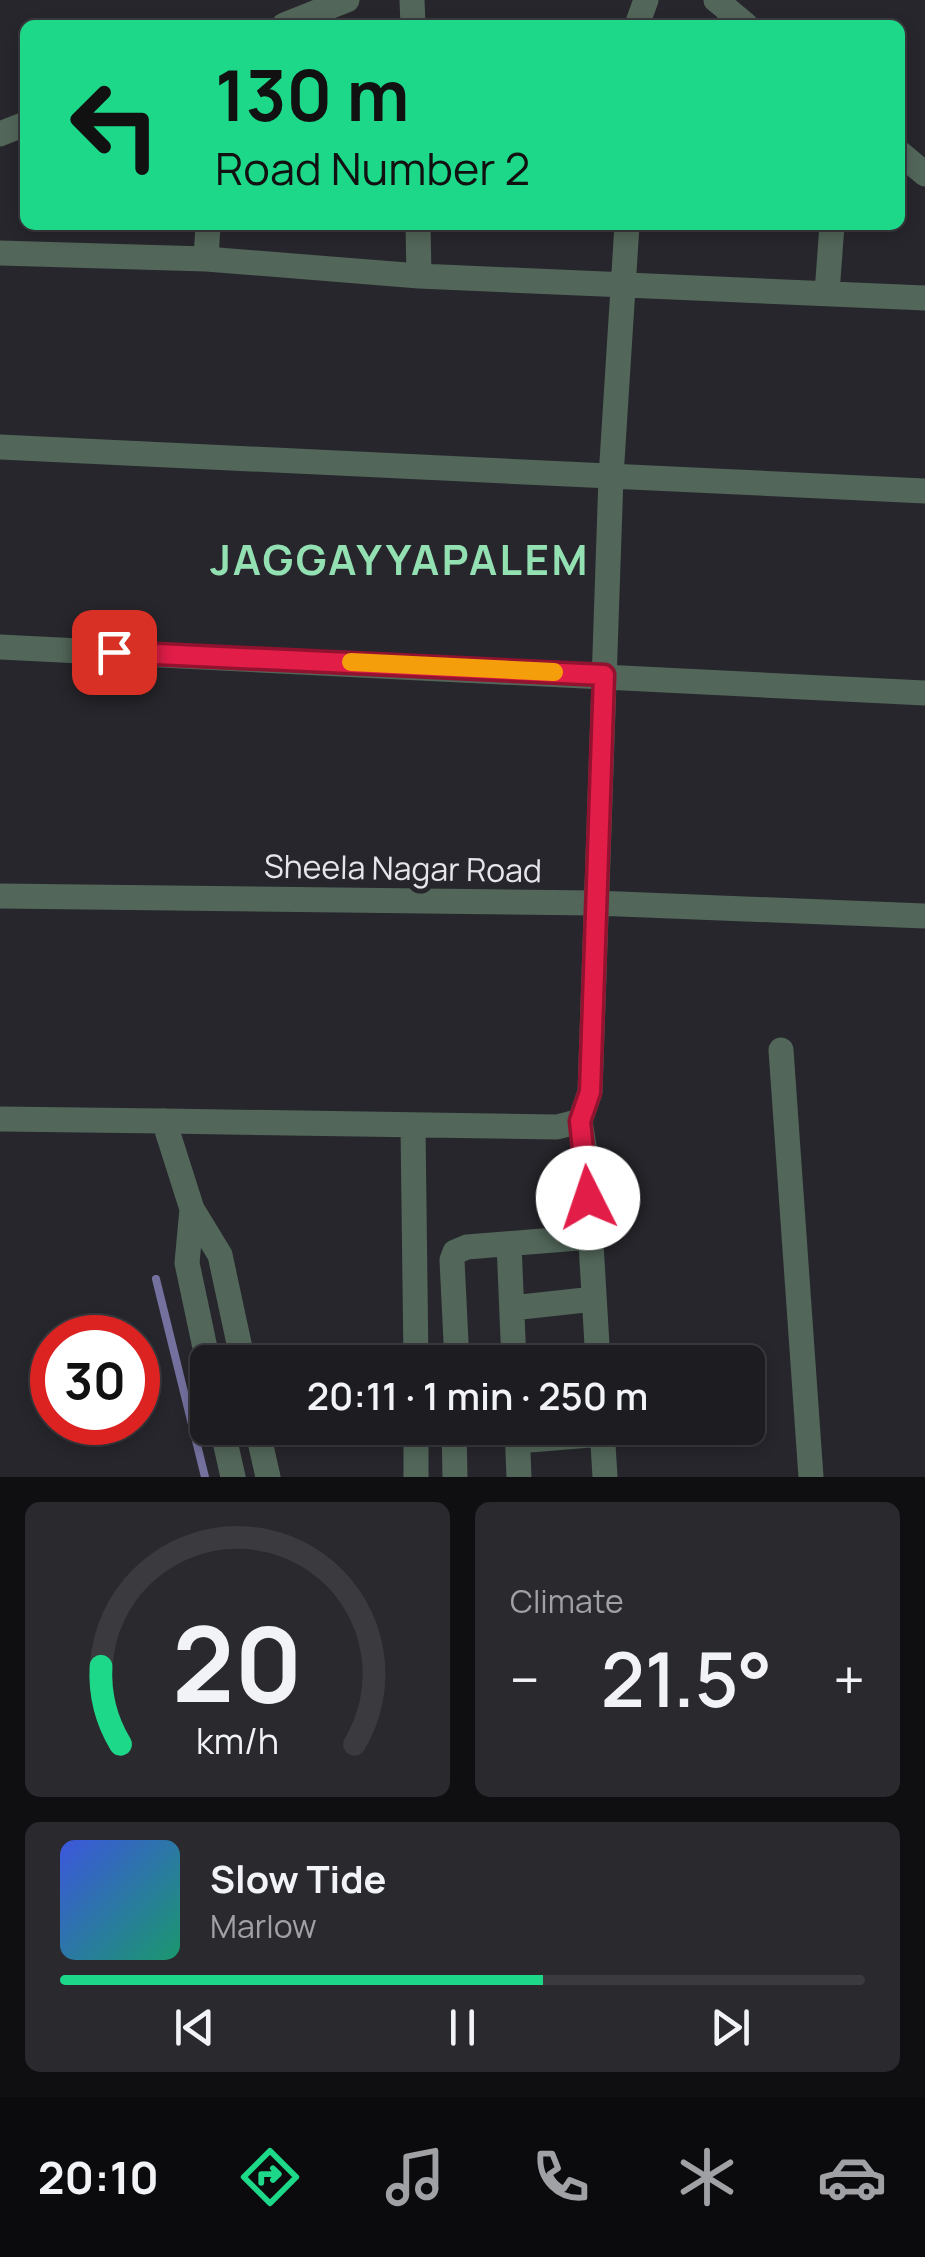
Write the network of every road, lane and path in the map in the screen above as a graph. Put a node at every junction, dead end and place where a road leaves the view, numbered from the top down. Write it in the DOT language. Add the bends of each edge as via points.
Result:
graph roads {
  1 [pos="347,0"];
  2 [pos="716,0"];
  3 [pos="297,20"];
  4 [pos="740,20"];
  5 [pos="905,157"];
  6 [pos="925,174"];
  7 [pos="208,230"];
  8 [pos="418,230"];
  9 [pos="627,230"];
  10 [pos="832,230"];
  11 [pos="0,253"];
  12 [pos="206,259"];
  13 [pos="419,276"];
  14 [pos="625,284"];
  15 [pos="827,292"];
  16 [pos="925,298"];
  17 [pos="0,447"];
  18 [pos="611,477"];
  19 [pos="925,491"];
  20 [pos="0,647"];
  21 [pos="604,675"];
  22 [pos="925,693"];
  23 [pos="0,896"];
  24 [pos="595,903"];
  25 [pos="925,916"];
  26 [pos="782,1050"];
  27 [pos="0,1119"];
  28 [pos="580,1121"];
  29 [pos="164,1122"];
  30 [pos="413,1127"];
  31 [pos="192,1209"];
  32 [pos="591,1238"];
  33 [pos="508,1244"];
  34 [pos="594,1299"];
  35 [pos="512,1308"];
  36 [pos="204,1345"];
  37 [pos="239,1345"];
  38 [pos="416,1345"];
  39 [pos="456,1345"];
  40 [pos="513,1345"];
  41 [pos="597,1345"];
  42 [pos="226,1445"];
  43 [pos="261,1445"];
  44 [pos="416,1445"];
  45 [pos="454,1445"];
  46 [pos="518,1445"];
  47 [pos="603,1445"];
  48 [pos="233,1477"];
  49 [pos="268,1477"];
  50 [pos="416,1477"];
  51 [pos="454,1477"];
  52 [pos="519,1477"];
  53 [pos="605,1477"];
  54 [pos="811,1477"];
  1 -- 3 [label="street"];
  2 -- 4 [label="street"];
  5 -- 6 [label="street"];
  7 -- 12 [label="street"];
  8 -- 13 [label="street"];
  9 -- 14 [label="street"];
  10 -- 15 [label="street"];
  11 -- 12 [label="street"];
  12 -- 13 [label="street"];
  13 -- 14 [label="street"];
  14 -- 15 [label="street"];
  14 -- 18 [label="street"];
  15 -- 16 [label="street"];
  17 -- 18 [label="street"];
  18 -- 19 [label="street"];
  18 -- 21 [label="street"];
  20 -- 21 [label="street"];
  21 -- 22 [label="street"];
  21 -- 24 [label="street"];
  23 -- 24 [label="street, Sheela Nagar Road"];
  24 -- 25 [label="street, Sheela Nagar Road"];
  24 -- 28 [label="street" via="590,1092"];
  26 -- 54 [label="street"];
  27 -- 29 [label="street"];
  28 -- 30 [label="street" via="556,1128"];
  28 -- 32 [label="street"];
  29 -- 30 [label="street"];
  29 -- 31 [label="street"];
  30 -- 38 [label="street"];
  31 -- 36 [label="street" via="187,1262"];
  31 -- 37 [label="street" via="220,1255"];
  32 -- 33 [label="street"];
  32 -- 34 [label="street"];
  33 -- 35 [label="street"];
  33 -- 39 [label="street" via="455,1252"];
  34 -- 35 [label="street"];
  34 -- 41 [label="street"];
  35 -- 40 [label="street"];
  42 -- 48 [label="street"];
  43 -- 49 [label="street"];
  44 -- 50 [label="street"];
  45 -- 51 [label="street"];
  46 -- 52 [label="street"];
  47 -- 53 [label="street"];
}
